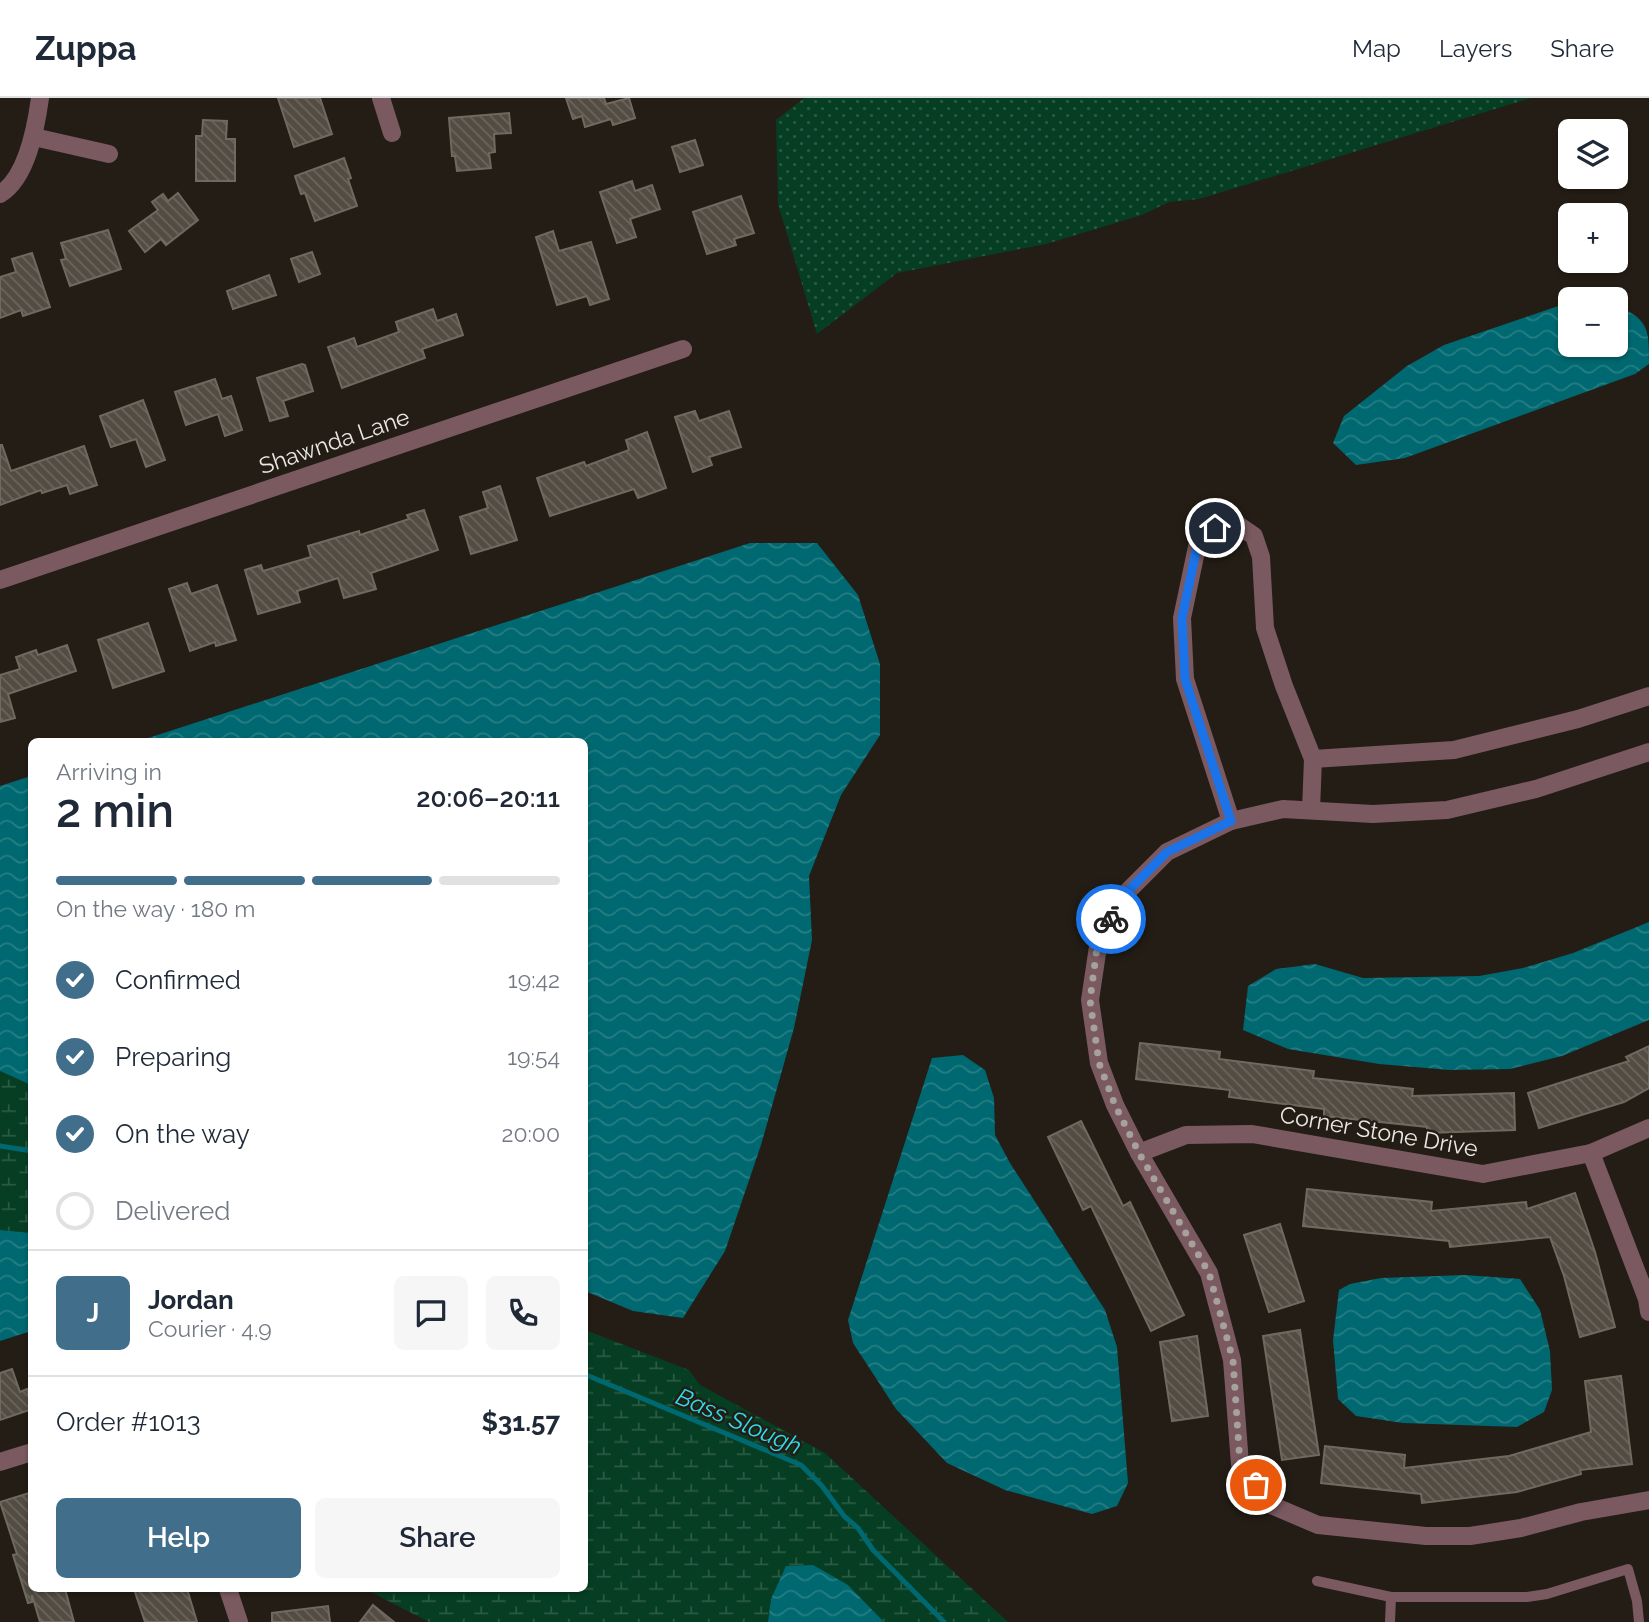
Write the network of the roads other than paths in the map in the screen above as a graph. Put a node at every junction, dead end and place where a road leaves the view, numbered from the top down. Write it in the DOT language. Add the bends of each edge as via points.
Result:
graph roads {
  1 [pos="40,98"];
  2 [pos="381,98"];
  3 [pos="392,133"];
  4 [pos="34,137"];
  5 [pos="109,154"];
  6 [pos="0,194"];
  7 [pos="683,349"];
  8 [pos="0,580"];
  9 [pos="1649,696"];
  10 [pos="1649,752"];
  11 [pos="1313,759"];
  12 [pos="1311,810"];
  13 [pos="1231,821"];
  14 [pos="1649,1128"];
  15 [pos="1139,1153"];
  16 [pos="1591,1153"];
  17 [pos="1649,1312"];
  18 [pos="28,1453"];
  19 [pos="0,1462"];
  20 [pos="1649,1500"];
  21 [pos="1317,1581"];
  22 [pos="229,1592"];
  23 [pos="1391,1597"];
  24 [pos="239,1622"];
  25 [pos="1390,1622"];
  26 [pos="1639,1622"];
  1 -- 4 [label="street"];
  2 -- 3 [label="street"];
  4 -- 5 [label="street"];
  4 -- 6 [label="street" via="11,188"];
  7 -- 8 [label="street, Shawnda Lane"];
  9 -- 11 [label="street" via="1454,750"];
  10 -- 12 [label="street" via="1536,789 1447,810 1374,814"];
  11 -- 12 [label="street"];
  11 -- 13 [label="street" via="1265,628 1261,557 1254,536 1238,525 1215,528 1198,542 1182,618 1185,679"];
  12 -- 13 [label="street" via="1283,809"];
  13 -- 15 [label="street" via="1167,852 1127,892 1098,940 1090,1000 1099,1063"];
  14 -- 16 [label="street, Corner Stone Drive"];
  15 -- 16 [label="street, Corner Stone Drive" via="1186,1135 1252,1134 1483,1174"];
  15 -- 20 [label="street" via="1209,1273 1233,1360 1240,1464 1271,1505 1318,1525 1426,1536 1521,1528"];
  16 -- 17 [label="street"];
  18 -- 19 [label="street"];
  21 -- 23 [label="lane"];
  22 -- 24 [label="street"];
  23 -- 25 [label="lane"];
  23 -- 26 [label="lane" via="1527,1597 1628,1569"];
}
